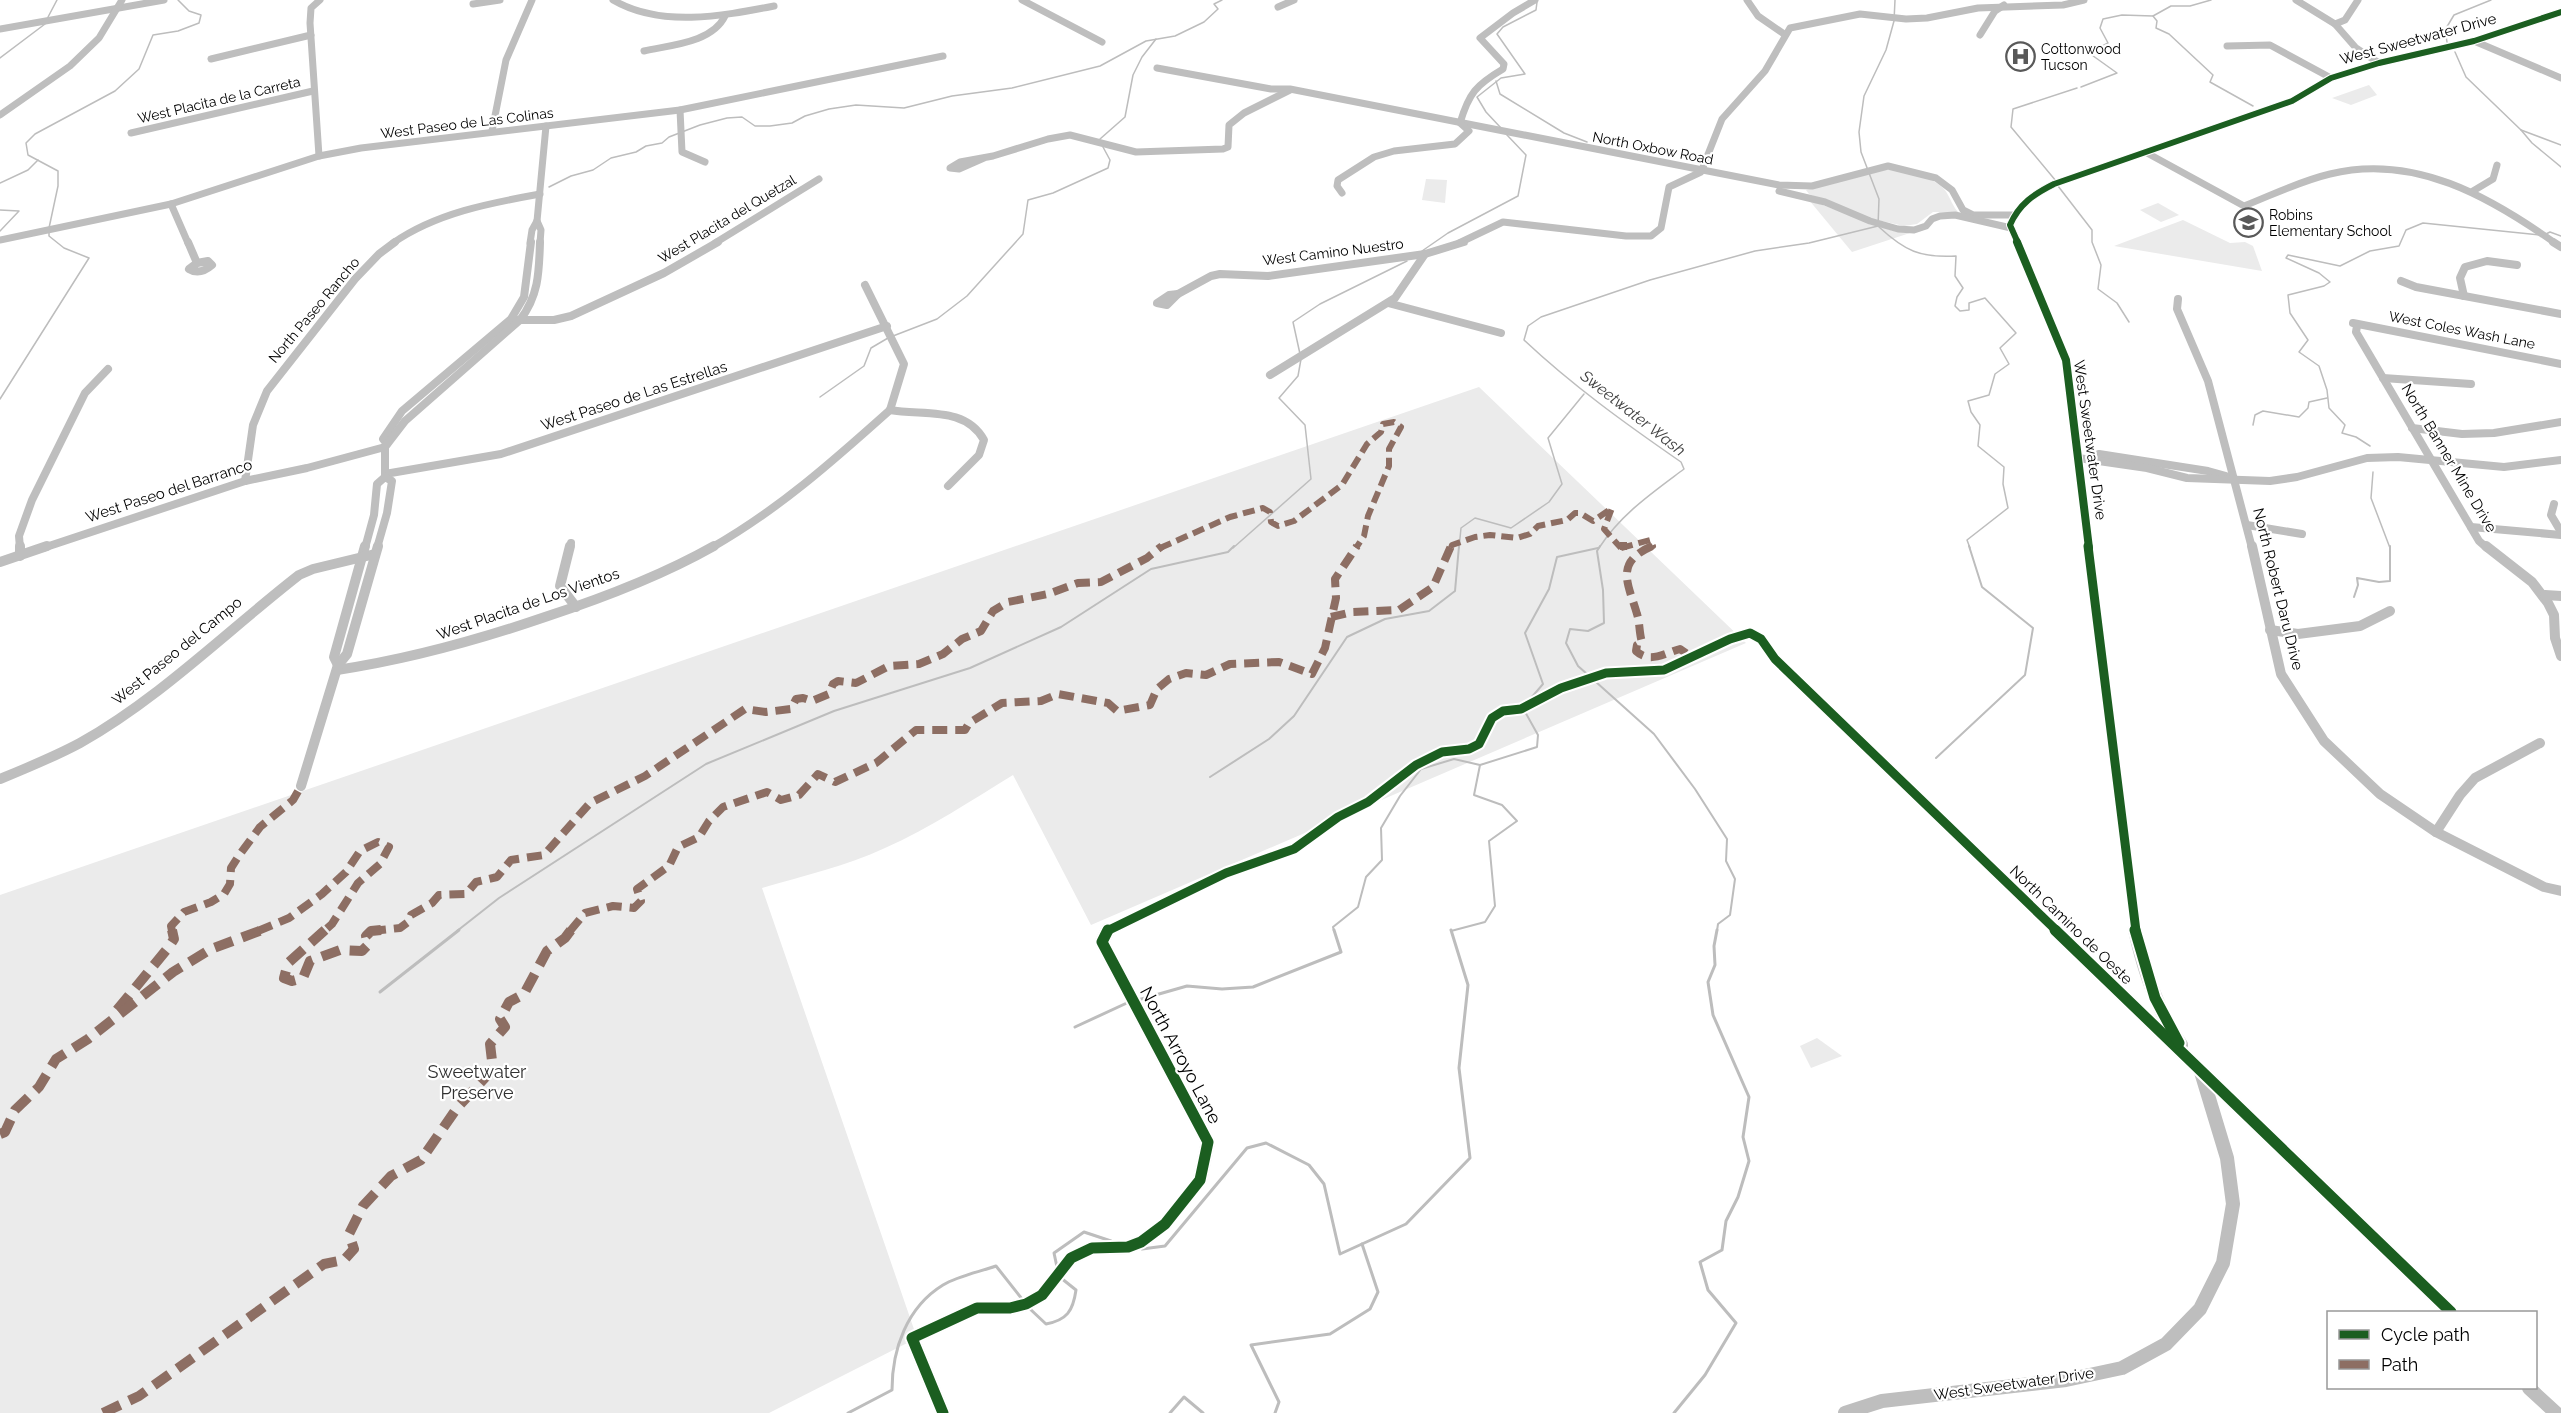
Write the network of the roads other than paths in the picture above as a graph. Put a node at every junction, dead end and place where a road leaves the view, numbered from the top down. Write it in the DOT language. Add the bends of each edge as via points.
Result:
graph roads {
  1 [pos="122,0"];
  2 [pos="164,0"];
  3 [pos="320,0"];
  4 [pos="500,0"];
  5 [pos="532,0"];
  6 [pos="614,0"];
  7 [pos="1022,0"];
  8 [pos="1294,0"];
  9 [pos="1533,0"];
  10 [pos="1747,0"];
  11 [pos="2084,0"];
  12 [pos="2296,0"];
  13 [pos="2358,0"];
  14 [pos="473,4"];
  15 [pos="2004,5"];
  16 [pos="774,6"];
  17 [pos="1278,7"];
  18 [pos="117,8"];
  19 [pos="2561,12"];
  20 [pos="725,16"];
  21 [pos="2335,24"];
  22 [pos="0,29"];
  23 [pos="1784,34"];
  24 [pos="311,35"];
  25 [pos="1980,35"];
  26 [pos="2474,41"];
  27 [pos="1102,42"];
  28 [pos="2227,46"];
  29 [pos="644,51"];
  30 [pos="943,57"];
  31 [pos="211,59"];
  32 [pos="2379,63"];
  33 [pos="1157,68"];
  34 [pos="2331,78"];
  35 [pos="2561,78"];
  36 [pos="313,91"];
  37 [pos="1287,92"];
  38 [pos="680,110"];
  39 [pos="0,115"];
  40 [pos="1460,123"];
  41 [pos="546,126"];
  42 [pos="492,131"];
  43 [pos="1469,131"];
  44 [pos="131,133"];
  45 [pos="2147,153"];
  46 [pos="319,156"];
  47 [pos="984,158"];
  48 [pos="705,162"];
  49 [pos="2497,165"];
  50 [pos="1701,170"];
  51 [pos="1693,174"];
  52 [pos="819,179"];
  53 [pos="2473,191"];
  54 [pos="1342,193"];
  55 [pos="540,194"];
  56 [pos="171,204"];
  57 [pos="2013,215"];
  58 [pos="2011,228"];
  59 [pos="0,240"];
  60 [pos="2561,247"];
  61 [pos="1425,254"];
  62 [pos="197,263"];
  63 [pos="2517,265"];
  64 [pos="2401,281"];
  65 [pos="865,285"];
  66 [pos="1178,294"];
  67 [pos="2464,296"];
  68 [pos="2178,299"];
  69 [pos="1388,303"];
  70 [pos="2561,314"];
  71 [pos="515,320"];
  72 [pos="2355,325"];
  73 [pos="887,326"];
  74 [pos="1501,333"];
  75 [pos="2561,364"];
  76 [pos="108,369"];
  77 [pos="1270,375"];
  78 [pos="2384,378"];
  79 [pos="2470,384"];
  80 [pos="890,410"];
  81 [pos="2561,422"];
  82 [pos="2412,428"];
  83 [pos="386,446"];
  84 [pos="2078,454"];
  85 [pos="2430,459"];
  86 [pos="2561,459"];
  87 [pos="385,476"];
  88 [pos="2235,479"];
  89 [pos="245,481"];
  90 [pos="948,486"];
  91 [pos="2554,504"];
  92 [pos="2247,525"];
  93 [pos="2471,527"];
  94 [pos="2302,534"];
  95 [pos="2561,534"];
  96 [pos="571,543"];
  97 [pos="375,554"];
  98 [pos="20,556"];
  99 [pos="362,556"];
  100 [pos="0,562"];
  101 [pos="2545,595"];
  102 [pos="2561,596"];
  103 [pos="576,607"];
  104 [pos="2390,611"];
  105 [pos="2270,630"];
  106 [pos="2561,656"];
  107 [pos="338,668"];
  108 [pos="2540,743"];
  109 [pos="0,779"];
  110 [pos="301,786"];
  111 [pos="2436,832"];
  112 [pos="2561,891"];
  113 [pos="1108,929"];
  114 [pos="2201,1071"];
  115 [pos="2450,1311"];
  116 [pos="2530,1389"];
  117 [pos="943,1413"];
  118 [pos="1845,1413"];
  119 [pos="2556,1413"];
  1 -- 18 [label="street"];
  2 -- 18 [label="street"];
  3 -- 24 [label="street" via="310,10"];
  4 -- 14 [label="street"];
  5 -- 42 [label="street" via="506,60"];
  6 -- 20 [label="street" via="631,9"];
  7 -- 27 [label="street"];
  8 -- 17 [label="street"];
  9 -- 40 [label="street" via="1480,38 1504,64 1503,69 1469,92"];
  10 -- 23 [label="street" via="1758,16"];
  11 -- 15 [label="street" via="2063,5"];
  12 -- 21 [label="street"];
  13 -- 21 [label="street" via="2345,20"];
  15 -- 23 [label="street" via="1928,18 1860,14 1790,28"];
  15 -- 25 [label="street" via="1995,11"];
  16 -- 20 [label="street"];
  18 -- 22 [label="street"];
  18 -- 39 [label="street" via="98,39 70,66"];
  19 -- 26 [label="street, West Sweetwater Drive"];
  20 -- 29 [label="street" via="720,27 709,33"];
  21 -- 32 [label="street" via="2356,48"];
  23 -- 50 [label="street" via="1765,71 1722,119"];
  24 -- 31 [label="street"];
  24 -- 36 [label="street"];
  26 -- 32 [label="street, West Sweetwater Drive"];
  26 -- 35 [label="street"];
  28 -- 34 [label="street" via="2270,45"];
  30 -- 38 [label="street, West Paseo de Las Colinas"];
  32 -- 34 [label="street, West Sweetwater Drive"];
  33 -- 37 [label="street, North Oxbow Road"];
  34 -- 45 [label="street, West Sweetwater Drive" via="2291,102"];
  36 -- 44 [label="street, West Placita de la Carreta"];
  36 -- 46 [label="street"];
  37 -- 40 [label="street, North Oxbow Road"];
  37 -- 43 [label="street, North Oxbow Road"];
  37 -- 47 [label="street" via="1244,113 1229,125 1228,147 1223,149 1136,152 1070,135"];
  38 -- 41 [label="street, West Paseo de Las Colinas"];
  38 -- 48 [label="street" via="682,152"];
  40 -- 43 [label="street"];
  40 -- 50 [label="street, North Oxbow Road"];
  41 -- 42 [label="street, West Paseo de Las Colinas"];
  41 -- 55 [label="street"];
  42 -- 46 [label="street, West Paseo de Las Colinas"];
  43 -- 51 [label="street, North Oxbow Road"];
  43 -- 54 [label="street" via="1455,144 1374,157 1338,180"];
  45 -- 53 [label="street" via="2244,206 2331,173 2366,168 2447,182"];
  45 -- 57 [label="street, West Sweetwater Drive" via="2054,184 2027,197"];
  46 -- 56 [label="street, West Paseo de Las Colinas"];
  49 -- 53 [label="street" via="2492,181"];
  50 -- 51 [label="street, West Camino Nuestro"];
  50 -- 57 [label="street, North Oxbow Road" via="1797,187 1876,168 1904,168 1936,178 1952,190 1963,210 1973,215"];
  51 -- 58 [label="street, North Oxbow Road" via="1810,198 1898,229 1914,230 1940,216 1954,215"];
  51 -- 61 [label="street, West Camino Nuestro" via="1669,188 1661,228 1651,236 1503,222 1469,240"];
  52 -- 71 [label="street, West Placita del Quetzal" via="664,273 571,315 554,320"];
  53 -- 60 [label="street"];
  55 -- 71 [label="street" via="536,293 531,306"];
  55 -- 89 [label="street, North Paseo Rancho" via="497,201 430,223 378,255 271,384 255,417"];
  56 -- 59 [label="street, West Paseo de Las Colinas"];
  56 -- 62 [label="street"];
  57 -- 58 [label="street"];
  58 -- 84 [label="street, West Sweetwater Drive" via="2066,360"];
  61 -- 66 [label="street, West Camino Nuestro" via="1268,276 1220,274"];
  61 -- 69 [label="street, West Camino Nuestro"];
  63 -- 67 [label="street" via="2483,262 2466,267 2459,280"];
  64 -- 67 [label="street"];
  65 -- 73 [label="street"];
  67 -- 70 [label="street"];
  68 -- 88 [label="street, North Robert Daru Drive" via="2177,309 2208,381"];
  69 -- 74 [label="street"];
  69 -- 77 [label="street, West Camino Nuestro"];
  71 -- 83 [label="street" via="486,351 416,410"];
  72 -- 75 [label="street, West Coles Wash Lane"];
  72 -- 78 [label="street, North Banner Mine Drive"];
  73 -- 80 [label="street" via="904,364"];
  73 -- 87 [label="street, West Paseo de Las Estrellas" via="501,454"];
  76 -- 98 [label="street" via="85,393 32,500 19,536"];
  78 -- 79 [label="street"];
  78 -- 82 [label="street, North Banner Mine Drive"];
  80 -- 90 [label="street" via="947,414 970,421 978,428 984,440 979,455"];
  80 -- 103 [label="street, West Placita de Los Vientos" via="760,519 655,576"];
  81 -- 82 [label="street" via="2494,434"];
  82 -- 85 [label="street, North Banner Mine Drive"];
  83 -- 87 [label="street"];
  83 -- 89 [label="street, West Paseo del Barranco"];
  84 -- 88 [label="street" via="2208,471"];
  84 -- 88 [label="street" via="2187,478"];
  84 -- 114 [label="street, West Sweetwater Drive" via="2141,963 2158,1006"];
  85 -- 86 [label="street" via="2504,467"];
  85 -- 88 [label="street" via="2367,458 2297,477 2270,481"];
  85 -- 93 [label="street, North Banner Mine Drive"];
  87 -- 97 [label="street" via="392,481"];
  87 -- 99 [label="street" via="377,484 374,515"];
  88 -- 92 [label="street, North Robert Daru Drive"];
  89 -- 98 [label="street, West Paseo del Barranco"];
  91 -- 95 [label="street" via="2551,515"];
  92 -- 94 [label="street"];
  92 -- 105 [label="street, North Robert Daru Drive"];
  93 -- 95 [label="street"];
  93 -- 101 [label="street, North Banner Mine Drive" via="2479,541"];
  96 -- 103 [label="street" via="560,586"];
  97 -- 99 [label="street, West Paseo del Campo"];
  97 -- 107 [label="street" via="346,654"];
  98 -- 100 [label="street, West Paseo del Barranco"];
  99 -- 107 [label="street" via="334,657"];
  99 -- 109 [label="street, West Paseo del Campo" via="299,575 112,723 46,761"];
  101 -- 102 [label="street"];
  101 -- 106 [label="street, North Banner Mine Drive" via="2555,617 2555,640"];
  103 -- 107 [label="street, West Placita de Los Vientos" via="425,654"];
  104 -- 105 [label="street" via="2360,626 2298,634"];
  105 -- 111 [label="street, North Robert Daru Drive" via="2281,674 2324,741 2380,794"];
  107 -- 110 [label="street"];
  108 -- 111 [label="street" via="2475,778"];
  111 -- 112 [label="street, North Robert Daru Drive" via="2544,887"];
  113 -- 114 [label="street, North Camino de Oeste" via="1226,873 1294,849 1338,817 1368,802 1416,765 1442,752 1479,744 1492,718 1503,711 1521,709 1561,688 1606,673 1664,670 1750,633 1761,639 1775,659"];
  113 -- 117 [label="street, North Arroyo Lane" via="1102,942 1208,1142 1200,1180 1165,1224 1141,1242 1128,1247 1092,1248 1071,1258 1042,1295 1026,1304 977,1308 912,1338"];
  114 -- 115 [label="street, North Camino de Oeste"];
  114 -- 118 [label="street, West Sweetwater Drive" via="2227,1158 2233,1204 2223,1263 2200,1309 2166,1344 2122,1368 2066,1380 1882,1401"];
  116 -- 119 [label="street"];
}
